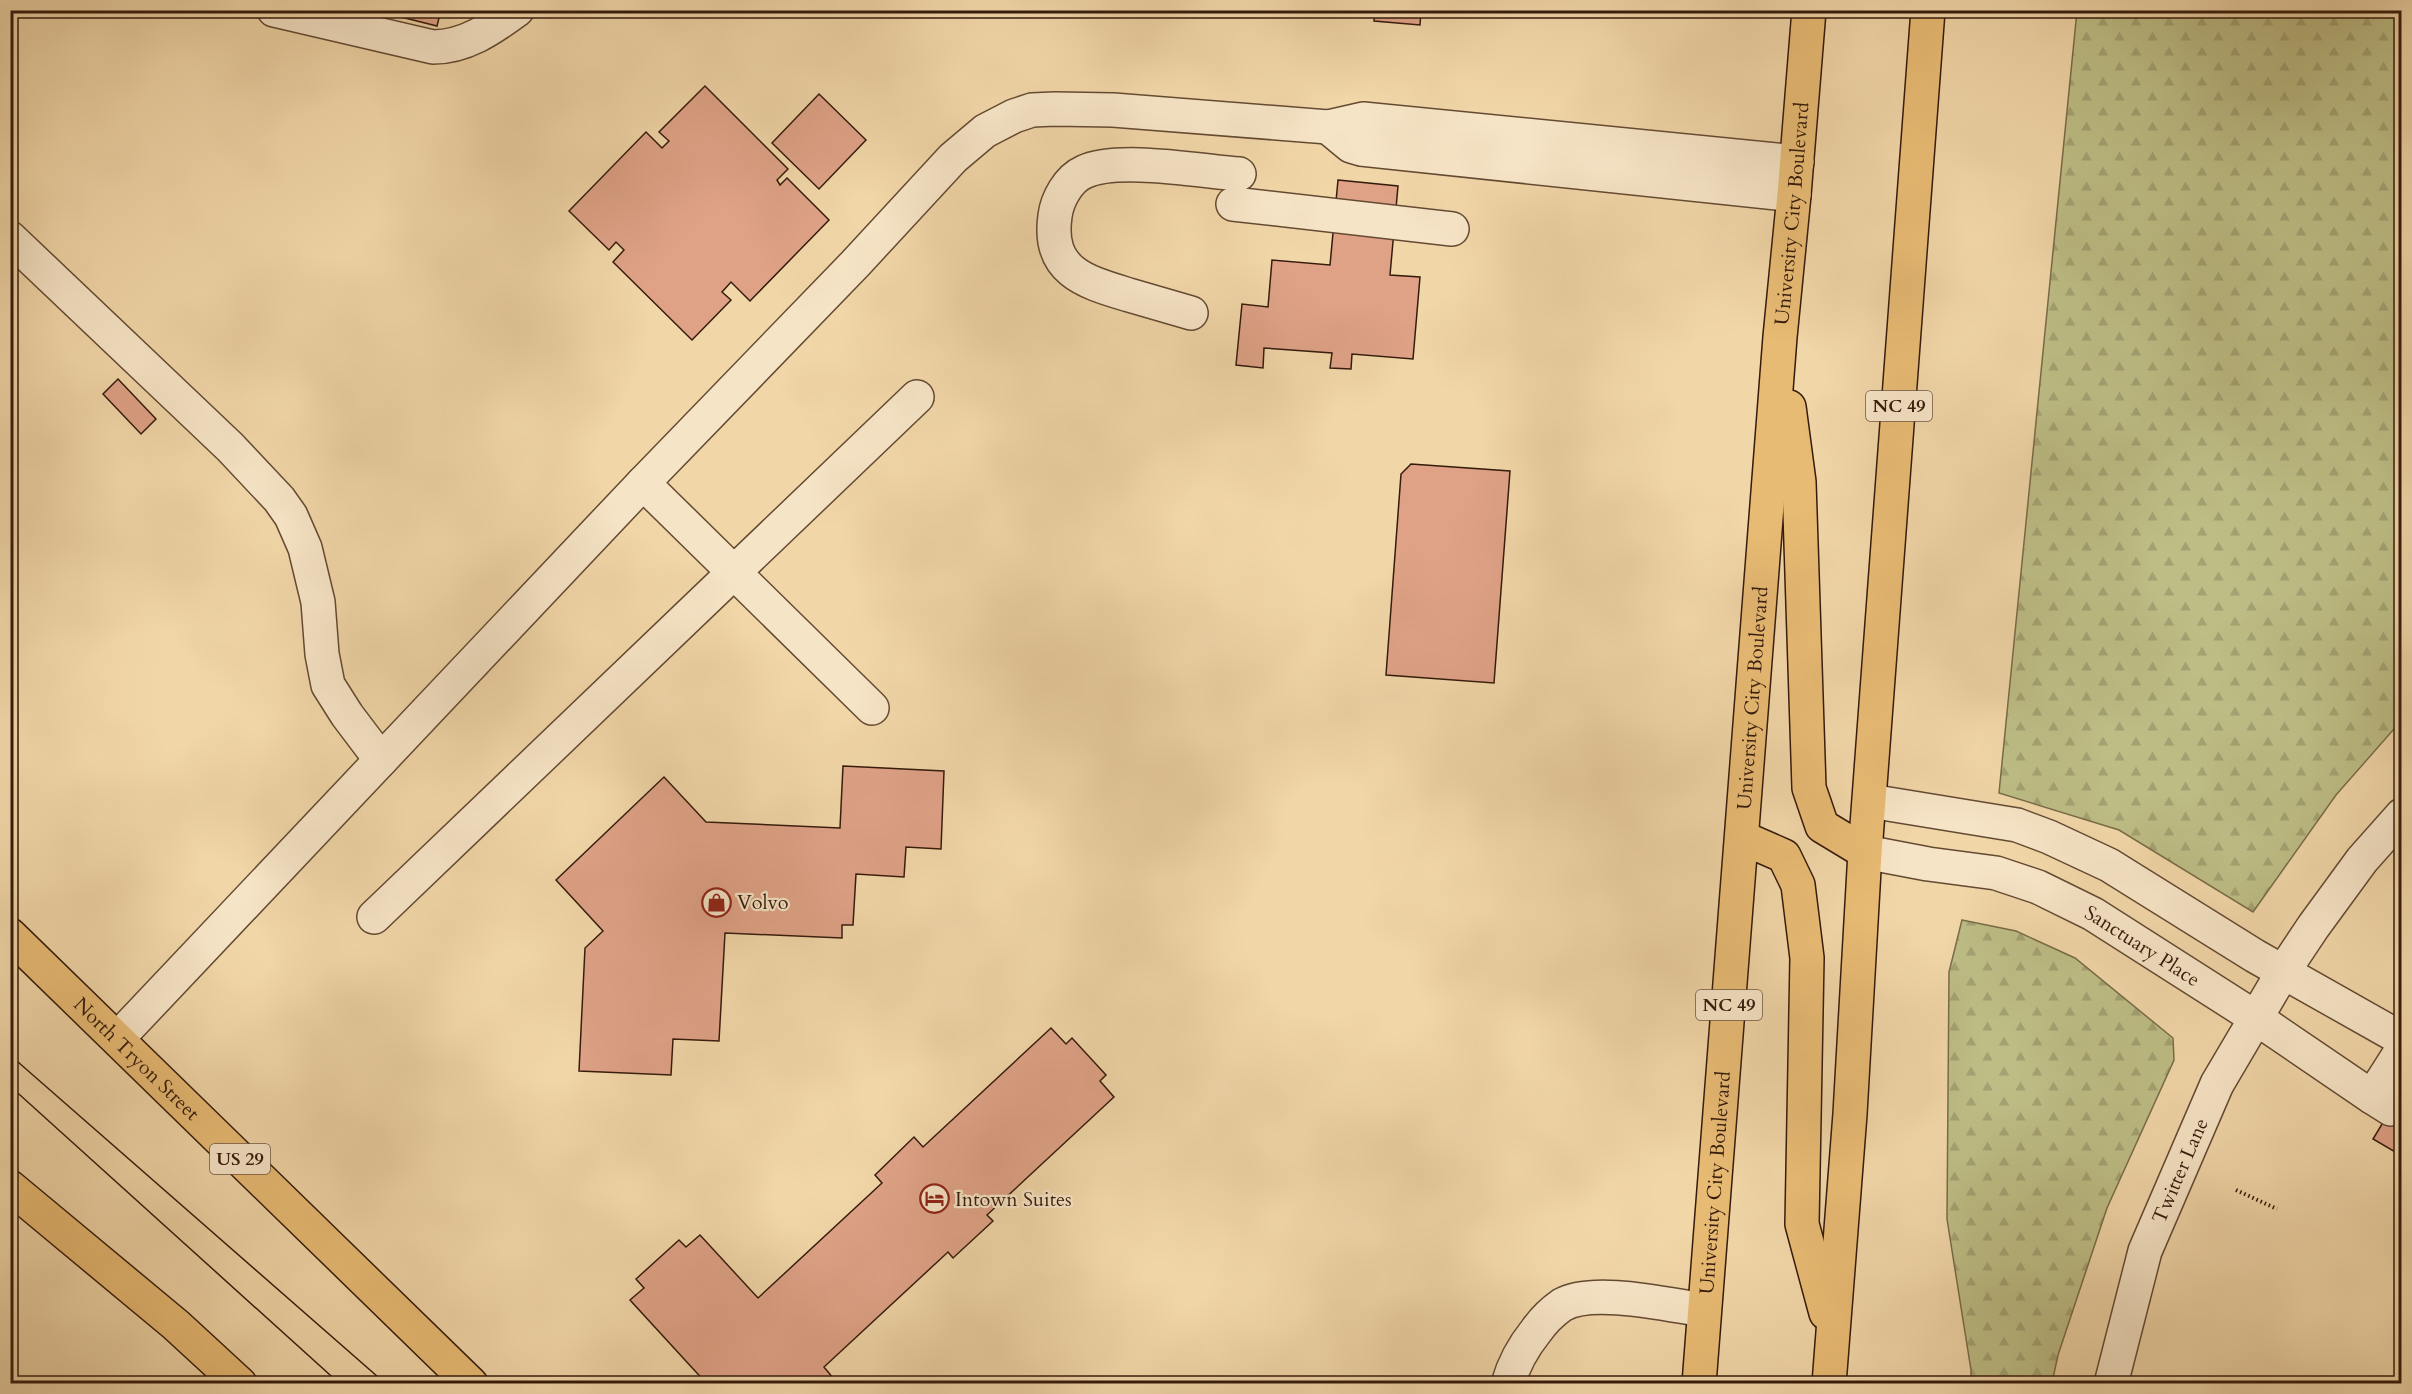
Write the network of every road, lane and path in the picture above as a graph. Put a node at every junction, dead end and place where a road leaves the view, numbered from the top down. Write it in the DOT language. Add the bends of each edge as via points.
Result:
graph roads {
  1 [pos="274,10"];
  2 [pos="517,10"];
  3 [pos="1809,10"];
  4 [pos="1928,10"];
  5 [pos="1328,127"];
  6 [pos="1797,162"];
  7 [pos="1794,195"];
  8 [pos="1452,229"];
  9 [pos="10,238"];
  10 [pos="1191,313"];
  11 [pos="1780,337"];
  12 [pos="917,397"];
  13 [pos="643,483"];
  14 [pos="735,573"];
  15 [pos="873,708"];
  16 [pos="381,760"];
  17 [pos="1870,801"];
  18 [pos="2402,815"];
  19 [pos="1743,838"];
  20 [pos="1865,852"];
  21 [pos="374,917"];
  22 [pos="10,935"];
  23 [pos="2283,972"];
  24 [pos="2256,1018"];
  25 [pos="118,1038"];
  26 [pos="2402,1040"];
  27 [pos="2402,1050"];
  28 [pos="10,1187"];
  29 [pos="2236,1190"];
  30 [pos="2277,1209"];
  31 [pos="1704,1310"];
  32 [pos="1833,1338"];
  33 [pos="240,1383"];
  34 [pos="471,1383"];
  35 [pos="1508,1383"];
  36 [pos="1699,1383"];
  37 [pos="1829,1383"];
  38 [pos="2110,1383"];
  1 -- 2 [label="street" via="432,47 450,47 466,41"];
  3 -- 6 [label="main road, University City Boulevard / NC 49"];
  4 -- 17 [label="main road, NC 49"];
  5 -- 6 [label="street" via="1363,119"];
  5 -- 7 [label="street" via="1351,146 1361,149"];
  5 -- 13 [label="street" via="1113,110 1032,110 999,123 953,158"];
  6 -- 7 [label="main road, University City Boulevard / NC 49"];
  7 -- 11 [label="main road, University City Boulevard / NC 49"];
  8 -- 10 [label="street" via="1236,189 1148,166 1096,168 1074,178 1056,208 1054,241 1069,270 1101,287"];
  9 -- 16 [label="street" via="230,447 279,499 305,548 318,602 328,684"];
  11 -- 19 [label="main road, University City Boulevard / NC 49"];
  11 -- 20 [label="main road" via="1799,482 1809,788 1822,826"];
  12 -- 14 [label="street"];
  13 -- 14 [label="street"];
  13 -- 16 [label="street"];
  14 -- 15 [label="street"];
  14 -- 21 [label="street"];
  16 -- 25 [label="street"];
  17 -- 20 [label="main road, NC 49"];
  17 -- 23 [label="street" via="2017,825 2049,837 2109,865"];
  18 -- 23 [label="street, Twitter Lane" via="2362,860"];
  19 -- 31 [label="main road, University City Boulevard / NC 49"];
  19 -- 32 [label="main road" via="1784,856 1798,885 1806,958 1802,1224"];
  20 -- 24 [label="street, Sanctuary Place" via="1996,873 2038,887 2093,914"];
  20 -- 32 [label="main road, NC 49"];
  22 -- 25 [label="main road, North Tryon Street / US 29"];
  23 -- 24 [label="street, Twitter Lane"];
  23 -- 26 [label="street"];
  24 -- 27 [label="street, Sanctuary Place" via="2381,1103"];
  24 -- 38 [label="street, Twitter Lane" via="2217,1084 2145,1251"];
  25 -- 34 [label="main road, North Tryon Street / US 29"];
  28 -- 33 [label="main road"];
  29 -- 30 [label="path"];
  31 -- 35 [label="street" via="1608,1297 1564,1304 1545,1319 1524,1345"];
  31 -- 36 [label="main road, University City Boulevard / NC 49"];
  32 -- 37 [label="main road, NC 49"];
}
